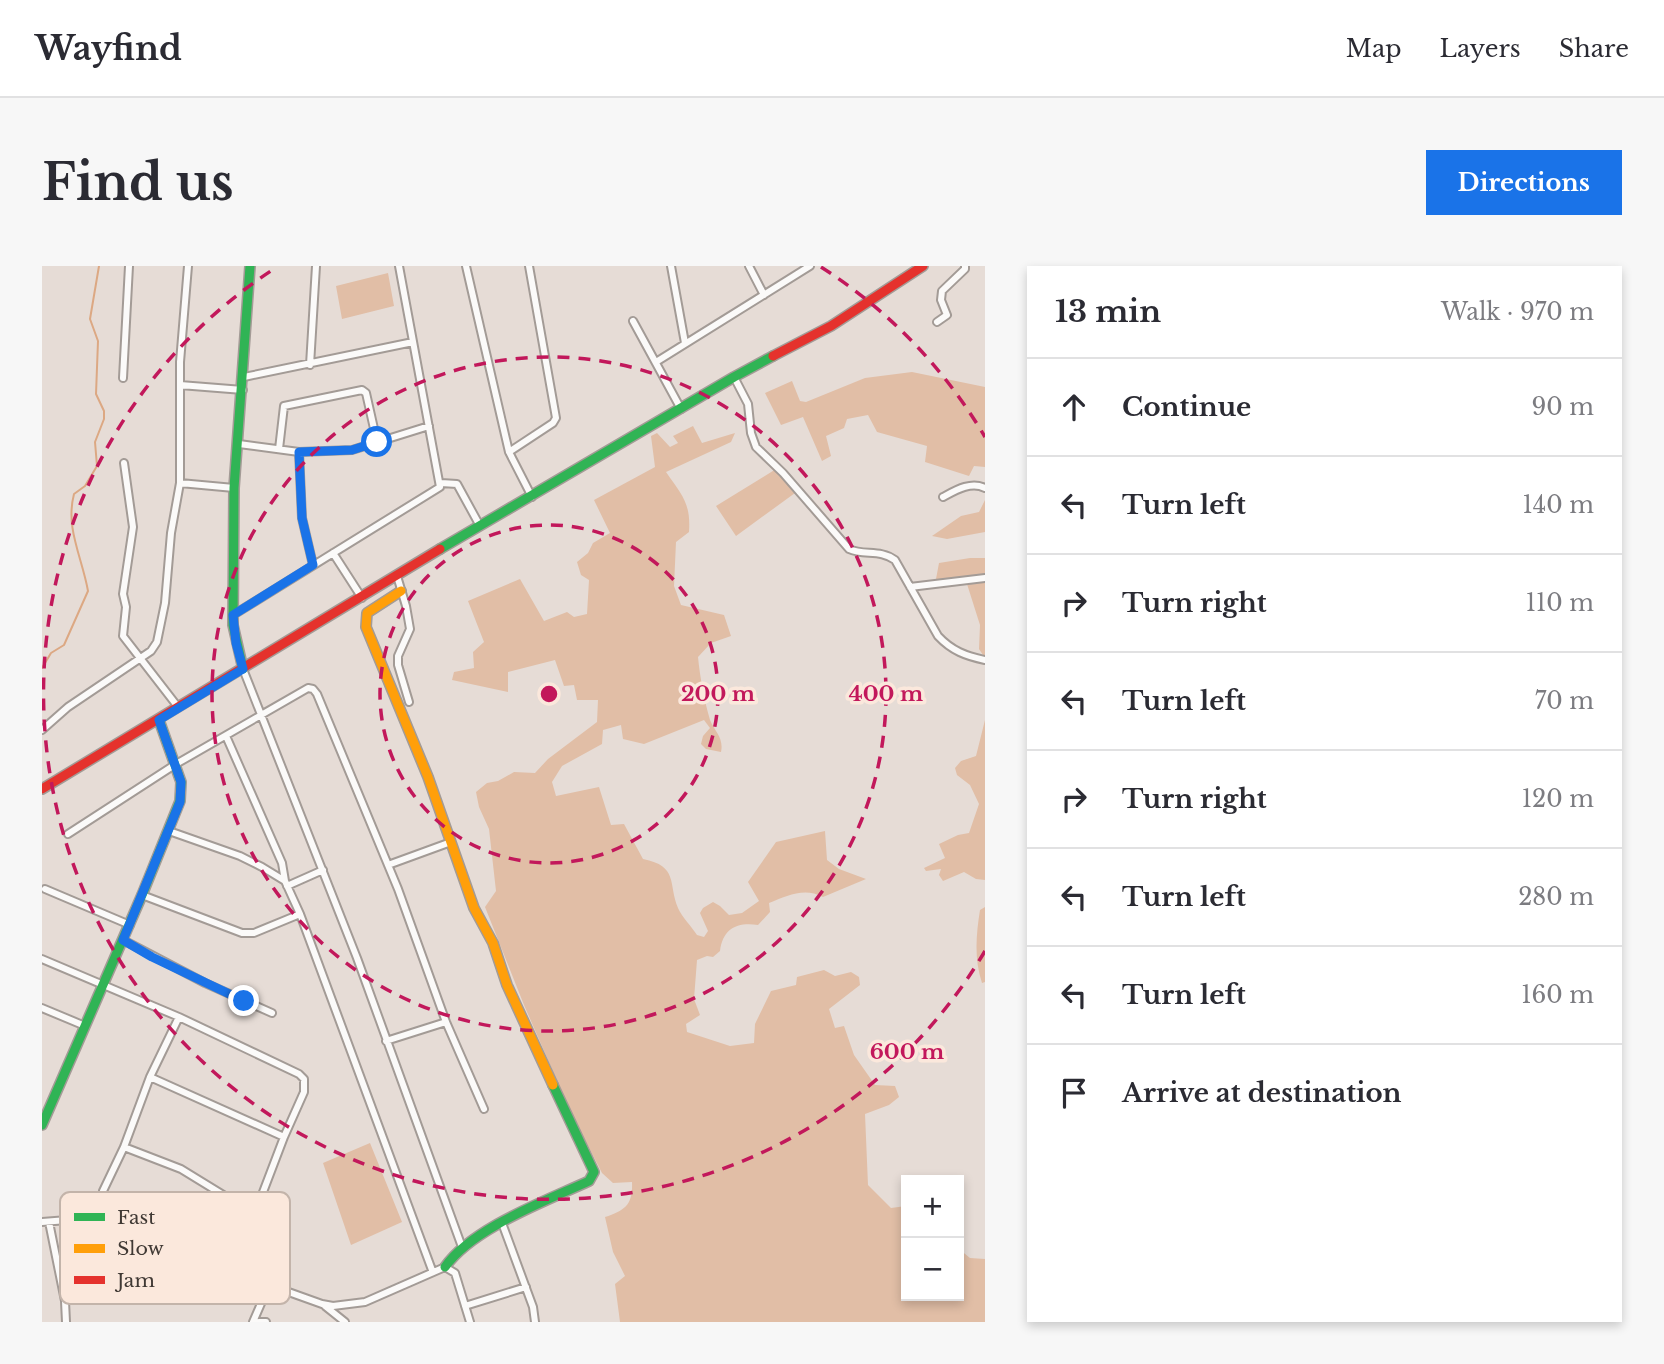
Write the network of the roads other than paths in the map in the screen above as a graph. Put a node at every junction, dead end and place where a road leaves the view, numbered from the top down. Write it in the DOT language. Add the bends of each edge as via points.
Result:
graph roads {
  1 [pos="129,266"];
  2 [pos="188,266"];
  3 [pos="250,266"];
  4 [pos="316,266"];
  5 [pos="399,266"];
  6 [pos="466,266"];
  7 [pos="529,266"];
  8 [pos="671,266"];
  9 [pos="749,266"];
  10 [pos="810,266"];
  11 [pos="923,266"];
  12 [pos="965,266"];
  13 [pos="910,269"];
  14 [pos="764,295"];
  15 [pos="633,321"];
  16 [pos="937,322"];
  17 [pos="413,342"];
  18 [pos="685,343"];
  19 [pos="656,362"];
  20 [pos="310,365"];
  21 [pos="244,377"];
  22 [pos="734,377"];
  23 [pos="123,379"];
  24 [pos="180,385"];
  25 [pos="243,390"];
  26 [pos="681,409"];
  27 [pos="429,426"];
  28 [pos="377,442"];
  29 [pos="239,444"];
  30 [pos="279,449"];
  31 [pos="299,452"];
  32 [pos="509,452"];
  33 [pos="124,463"];
  34 [pos="441,483"];
  35 [pos="180,484"];
  36 [pos="234,488"];
  37 [pos="985,488"];
  38 [pos="531,497"];
  39 [pos="943,497"];
  40 [pos="480,526"];
  41 [pos="333,552"];
  42 [pos="313,565"];
  43 [pos="397,576"];
  44 [pos="985,578"];
  45 [pos="910,587"];
  46 [pos="401,591"];
  47 [pos="362,598"];
  48 [pos="233,615"];
  49 [pos="141,658"];
  50 [pos="985,660"];
  51 [pos="243,669"];
  52 [pos="409,702"];
  53 [pos="178,706"];
  54 [pos="261,715"];
  55 [pos="159,720"];
  56 [pos="42,730"];
  57 [pos="226,736"];
  58 [pos="176,764"];
  59 [pos="42,789"];
  60 [pos="169,831"];
  61 [pos="68,834"];
  62 [pos="451,842"];
  63 [pos="388,865"];
  64 [pos="323,870"];
  65 [pos="286,883"];
  66 [pos="46,889"];
  67 [pos="142,895"];
  68 [pos="300,914"];
  69 [pos="130,925"];
  70 [pos="123,940"];
  71 [pos="42,960"];
  72 [pos="103,985"];
  73 [pos="42,1008"];
  74 [pos="272,1013"];
  75 [pos="178,1017"];
  76 [pos="446,1022"];
  77 [pos="85,1027"];
  78 [pos="386,1041"];
  79 [pos="150,1077"];
  80 [pos="484,1109"];
  81 [pos="42,1125"];
  82 [pos="284,1138"];
  83 [pos="124,1147"];
  84 [pos="103,1192"];
  85 [pos="218,1192"];
  86 [pos="263,1192"];
  87 [pos="46,1222"];
  88 [pos="502,1223"];
  89 [pos="462,1247"];
  90 [pos="445,1267"];
  91 [pos="432,1270"];
  92 [pos="60,1281"];
  93 [pos="526,1287"];
  94 [pos="290,1292"];
  95 [pos="66,1304"];
  96 [pos="261,1304"];
  97 [pos="322,1304"];
  98 [pos="465,1306"];
  99 [pos="340,1320"];
  100 [pos="66,1322"];
  101 [pos="253,1322"];
  102 [pos="259,1322"];
  103 [pos="266,1322"];
  104 [pos="470,1322"];
  105 [pos="535,1322"];
  1 -- 23 [label="street"];
  2 -- 24 [label="street"];
  3 -- 21 [label="street"];
  4 -- 20 [label="street"];
  5 -- 17 [label="street"];
  6 -- 32 [label="street"];
  7 -- 32 [label="street" via="557,411 553,423"];
  8 -- 18 [label="street"];
  9 -- 14 [label="street"];
  10 -- 14 [label="street"];
  11 -- 13 [label="street"];
  12 -- 16 [label="street" via="942,291 947,315"];
  13 -- 22 [label="street" via="831,326"];
  14 -- 18 [label="street"];
  15 -- 19 [label="street"];
  17 -- 20 [label="street"];
  17 -- 27 [label="street"];
  18 -- 19 [label="street"];
  19 -- 26 [label="street"];
  20 -- 21 [label="street"];
  21 -- 25 [label="street"];
  22 -- 26 [label="street"];
  22 -- 45 [label="street" via="748,404 758,451 849,549 886,554 897,562"];
  24 -- 25 [label="street"];
  24 -- 35 [label="street"];
  25 -- 29 [label="street"];
  26 -- 38 [label="street"];
  27 -- 28 [label="street"];
  27 -- 34 [label="street"];
  28 -- 30 [label="street" via="362,390 284,406"];
  28 -- 31 [label="street" via="352,450"];
  29 -- 30 [label="street"];
  29 -- 36 [label="street"];
  30 -- 31 [label="street"];
  31 -- 42 [label="street" via="302,518"];
  32 -- 38 [label="street"];
  33 -- 49 [label="street" via="133,527 123,594 123,636"];
  34 -- 40 [label="street" via="457,484"];
  34 -- 41 [label="street"];
  35 -- 36 [label="street"];
  35 -- 49 [label="street" via="157,642"];
  36 -- 48 [label="street"];
  37 -- 39 [label="street" via="960,488"];
  38 -- 40 [label="street"];
  40 -- 43 [label="street"];
  41 -- 42 [label="street"];
  41 -- 47 [label="street"];
  42 -- 48 [label="street"];
  43 -- 46 [label="street"];
  43 -- 47 [label="street"];
  44 -- 45 [label="street"];
  45 -- 50 [label="street" via="948,647"];
  46 -- 52 [label="street" via="410,629 398,665"];
  46 -- 62 [label="street" via="367,613 366,627"];
  47 -- 51 [label="street"];
  48 -- 51 [label="street"];
  49 -- 53 [label="street"];
  49 -- 56 [label="street"];
  51 -- 53 [label="street"];
  51 -- 54 [label="street"];
  53 -- 55 [label="street"];
  54 -- 57 [label="street"];
  54 -- 63 [label="street" via="313,689"];
  54 -- 64 [label="street"];
  55 -- 58 [label="street"];
  55 -- 59 [label="street"];
  57 -- 58 [label="street"];
  57 -- 65 [label="street" via="282,863"];
  58 -- 60 [label="street" via="181,791"];
  58 -- 61 [label="street"];
  60 -- 65 [label="street" via="240,856"];
  60 -- 67 [label="street"];
  62 -- 63 [label="street"];
  62 -- 88 [label="street" via="507,985 594,1172 589,1181"];
  63 -- 76 [label="street"];
  64 -- 65 [label="street"];
  64 -- 78 [label="street"];
  65 -- 68 [label="street"];
  66 -- 69 [label="street"];
  67 -- 68 [label="street" via="246,934"];
  67 -- 69 [label="street"];
  68 -- 91 [label="street"];
  69 -- 70 [label="street"];
  70 -- 72 [label="street"];
  70 -- 74 [label="street"];
  71 -- 72 [label="street"];
  72 -- 75 [label="street"];
  72 -- 77 [label="street"];
  73 -- 77 [label="street"];
  75 -- 79 [label="street"];
  75 -- 82 [label="street" via="304,1079 306,1087"];
  76 -- 78 [label="street"];
  76 -- 80 [label="street"];
  77 -- 81 [label="street"];
  78 -- 89 [label="street"];
  79 -- 82 [label="street"];
  79 -- 83 [label="street"];
  82 -- 86 [label="street"];
  83 -- 84 [label="street"];
  83 -- 85 [label="street" via="180,1169"];
  87 -- 92 [label="street"];
  88 -- 89 [label="street"];
  88 -- 93 [label="street"];
  89 -- 90 [label="street"];
  90 -- 91 [label="street"];
  90 -- 98 [label="street" via="455,1273"];
  91 -- 97 [label="street" via="365,1302"];
  93 -- 98 [label="street"];
  93 -- 105 [label="street"];
  94 -- 97 [label="street"];
  95 -- 100 [label="street"];
  96 -- 101 [label="street"];
  97 -- 99 [label="street"];
  98 -- 104 [label="street"];
  102 -- 103 [label="street"];
}
